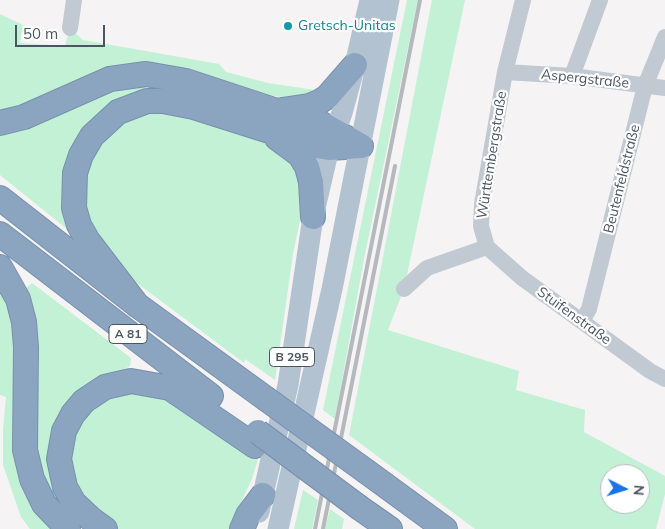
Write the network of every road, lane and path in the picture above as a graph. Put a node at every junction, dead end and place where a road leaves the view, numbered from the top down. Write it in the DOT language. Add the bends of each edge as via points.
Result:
graph roads {
  1 [pos="74,0"];
  2 [pos="370,0"];
  3 [pos="389,0"];
  4 [pos="523,0"];
  5 [pos="600,0"];
  6 [pos="70,28"];
  7 [pos="665,37"];
  8 [pos="356,65"];
  9 [pos="505,72"];
  10 [pos="572,76"];
  11 [pos="645,86"];
  12 [pos="665,88"];
  13 [pos="269,120"];
  14 [pos="0,123"];
  15 [pos="332,139"];
  16 [pos="361,146"];
  17 [pos="0,198"];
  18 [pos="313,217"];
  19 [pos="0,234"];
  20 [pos="487,247"];
  21 [pos="0,267"];
  22 [pos="404,289"];
  23 [pos="137,305"];
  24 [pos="582,321"];
  25 [pos="665,379"];
  26 [pos="257,439"];
  27 [pos="263,495"];
  28 [pos="363,519"];
  29 [pos="68,529"];
  30 [pos="105,529"];
  31 [pos="242,529"];
  32 [pos="255,529"];
  33 [pos="278,529"];
  34 [pos="390,529"];
  35 [pos="445,529"];
  1 -- 6 [label="street"];
  2 -- 8 [label="main road"];
  3 -- 16 [label="main road"];
  4 -- 9 [label="street, Württembergstraße"];
  5 -- 10 [label="street"];
  7 -- 11 [label="street, Beutenfeldstraße"];
  8 -- 13 [label="highway" via="327,97"];
  8 -- 15 [label="main road"];
  9 -- 10 [label="street, Aspergstraße"];
  9 -- 20 [label="street, Württembergstraße" via="482,204 481,226"];
  10 -- 11 [label="street, Aspergstraße"];
  11 -- 12 [label="street, Aspergstraße"];
  11 -- 24 [label="street, Beutenfeldstraße" via="590,309"];
  13 -- 14 [label="highway" via="186,81 146,74 110,79 24,117"];
  13 -- 15 [label="highway"];
  13 -- 18 [label="highway" via="307,167"];
  13 -- 23 [label="highway" via="147,101 118,112 92,136 81,155 73,191 74,208 79,225 97,254"];
  15 -- 16 [label="highway"];
  15 -- 18 [label="main road, B 295"];
  16 -- 33 [label="main road, B 295"];
  17 -- 23 [label="highway, A 81"];
  18 -- 27 [label="main road, B 295" via="288,385"];
  19 -- 26 [label="highway, A 81"];
  20 -- 22 [label="street" via="426,268"];
  20 -- 24 [label="street, Stuifenstraße" via="522,278"];
  21 -- 29 [label="highway" via="18,300 24,322 24,450 32,479 44,504"];
  23 -- 35 [label="highway, A 81, bridge"];
  24 -- 25 [label="street, Stuifenstraße"];
  26 -- 28 [label="highway, A 81, bridge"];
  26 -- 30 [label="highway, A 81" via="170,388 131,381 105,387 84,401 73,414 64,431 59,459 69,495 80,511"];
  27 -- 31 [label="highway"];
  27 -- 32 [label="main road, B 295"];
  28 -- 34 [label="highway, A 81"];
}
